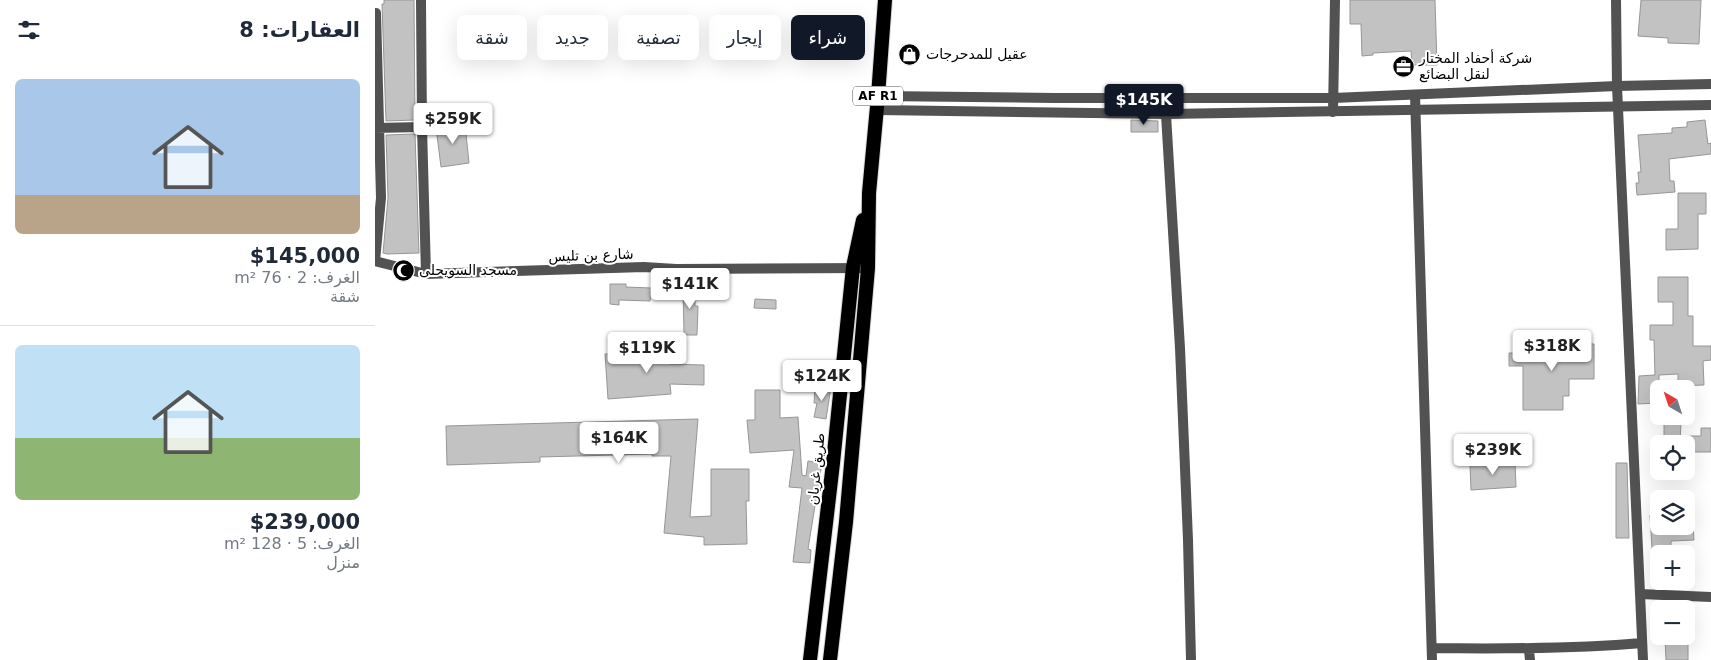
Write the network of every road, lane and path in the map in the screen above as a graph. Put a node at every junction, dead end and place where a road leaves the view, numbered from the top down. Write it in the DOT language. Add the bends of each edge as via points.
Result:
graph roads {
  1 [pos="421,0"];
  2 [pos="885,0"];
  3 [pos="1335,0"];
  4 [pos="1616,0"];
  5 [pos="376,13"];
  6 [pos="1711,84"];
  7 [pos="1617,86"];
  8 [pos="1415,95"];
  9 [pos="1165,98"];
  10 [pos="1333,98"];
  11 [pos="878,103"];
  12 [pos="1711,105"];
  13 [pos="1618,106"];
  14 [pos="1416,110"];
  15 [pos="1333,112"];
  16 [pos="1167,114"];
  17 [pos="422,126"];
  18 [pos="377,128"];
  19 [pos="869,193"];
  20 [pos="375,262"];
  21 [pos="853,268"];
  22 [pos="868,268"];
  23 [pos="426,274"];
  24 [pos="1640,594"];
  25 [pos="1711,597"];
  26 [pos="1642,643"];
  27 [pos="1432,648"];
  28 [pos="1529,655"];
  29 [pos="810,660"];
  30 [pos="830,660"];
  31 [pos="1191,660"];
  32 [pos="1432,660"];
  33 [pos="1643,660"];
  1 -- 17 [label="street"];
  2 -- 11 [label="highway, طريق غريان / AF R1"];
  3 -- 10 [label="street"];
  4 -- 7 [label="street"];
  5 -- 18 [label="street"];
  6 -- 7 [label="street"];
  7 -- 8 [label="street"];
  7 -- 13 [label="street"];
  8 -- 10 [label="street"];
  8 -- 14 [label="street"];
  9 -- 10 [label="street"];
  9 -- 11 [label="street"];
  9 -- 16 [label="street"];
  10 -- 15 [label="street"];
  11 -- 16 [label="street"];
  11 -- 19 [label="highway, طريق غريان / AF R1"];
  12 -- 13 [label="street"];
  13 -- 14 [label="street"];
  13 -- 24 [label="street"];
  14 -- 15 [label="street"];
  14 -- 27 [label="street"];
  15 -- 16 [label="street"];
  16 -- 31 [label="street"];
  17 -- 18 [label="street"];
  17 -- 23 [label="street"];
  18 -- 20 [label="street" via="381,198"];
  19 -- 21 [label="highway, طريق غريان"];
  19 -- 22 [label="highway, طريق غريان"];
  20 -- 23 [label="street, شارع بن تليس"];
  21 -- 22 [label="street, شارع بن تليس"];
  21 -- 23 [label="street, شارع بن تليس" via="644,267"];
  21 -- 29 [label="highway, طريق غريان"];
  22 -- 30 [label="highway, طريق غريان" via="846,522"];
  24 -- 25 [label="street"];
  24 -- 26 [label="street"];
  26 -- 28 [label="street"];
  26 -- 33 [label="street"];
  27 -- 28 [label="street"];
  27 -- 32 [label="street"];
}
